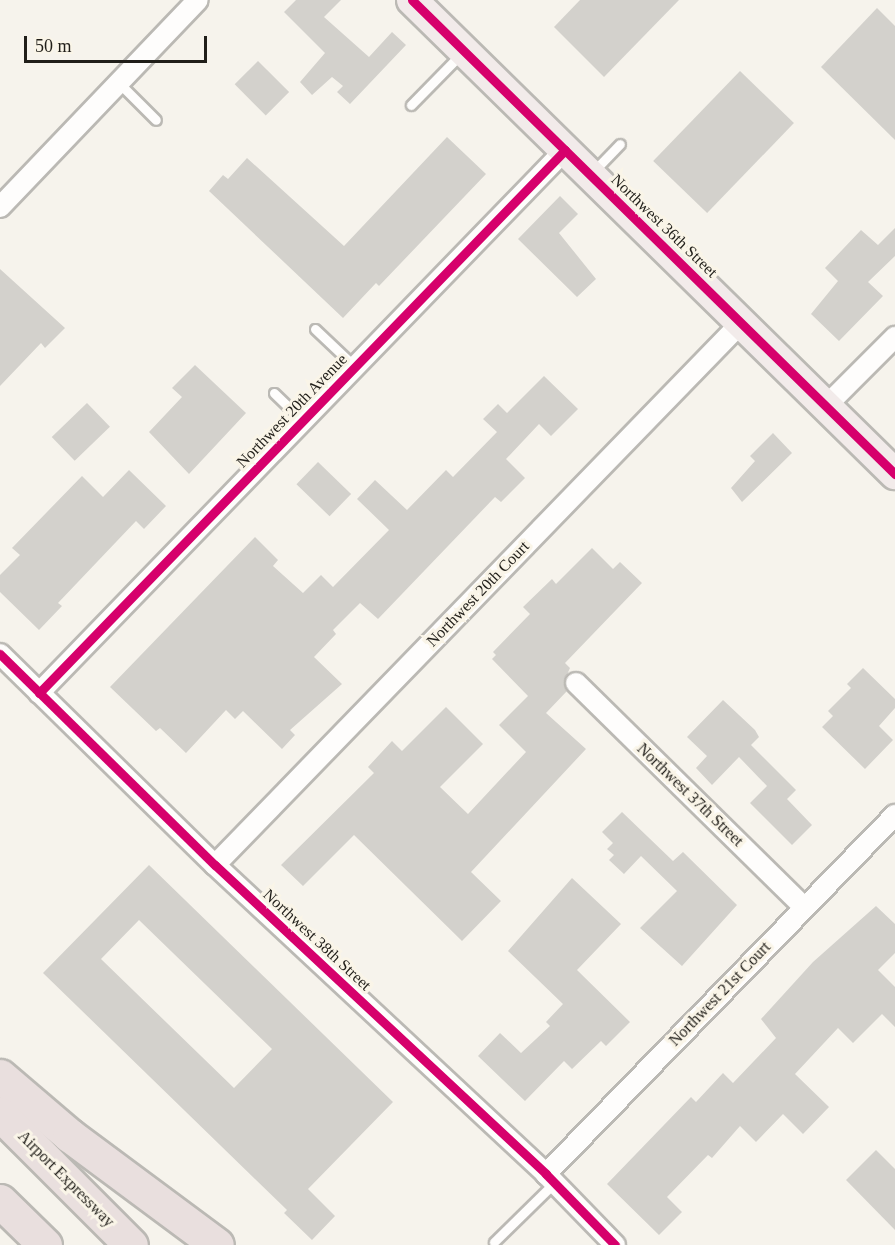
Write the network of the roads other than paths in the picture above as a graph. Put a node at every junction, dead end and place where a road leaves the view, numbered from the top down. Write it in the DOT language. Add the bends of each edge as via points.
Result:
graph roads {
  1 [pos="198,0"];
  2 [pos="412,0"];
  3 [pos="464,51"];
  4 [pos="119,83"];
  5 [pos="411,105"];
  6 [pos="156,120"];
  7 [pos="620,144"];
  8 [pos="565,150"];
  9 [pos="590,175"];
  10 [pos="0,207"];
  11 [pos="741,323"];
  12 [pos="315,329"];
  13 [pos="895,337"];
  14 [pos="355,367"];
  15 [pos="274,393"];
  16 [pos="826,406"];
  17 [pos="303,421"];
  18 [pos="895,474"];
  19 [pos="0,654"];
  20 [pos="576,683"];
  21 [pos="39,693"];
  22 [pos="895,815"];
  23 [pos="215,865"];
  24 [pos="804,907"];
  25 [pos="0,1076"];
  26 [pos="0,1114"];
  27 [pos="549,1179"];
  28 [pos="0,1201"];
  29 [pos="494,1242"];
  30 [pos="45,1245"];
  31 [pos="131,1245"];
  32 [pos="217,1245"];
  33 [pos="615,1245"];
  1 -- 4 [label="street"];
  2 -- 3 [label="main road, Northwest 36th Street"];
  3 -- 5 [label="lane"];
  3 -- 8 [label="main road, Northwest 36th Street"];
  4 -- 6 [label="lane"];
  4 -- 10 [label="street"];
  7 -- 9 [label="lane"];
  8 -- 9 [label="main road, Northwest 36th Street"];
  8 -- 14 [label="street, Northwest 20th Avenue"];
  9 -- 11 [label="main road, Northwest 36th Street"];
  11 -- 16 [label="main road, Northwest 36th Street"];
  11 -- 23 [label="street, Northwest 20th Court"];
  12 -- 14 [label="lane"];
  13 -- 16 [label="street"];
  14 -- 17 [label="street, Northwest 20th Avenue"];
  15 -- 17 [label="lane"];
  16 -- 18 [label="main road, Northwest 36th Street"];
  17 -- 21 [label="street, Northwest 20th Avenue"];
  19 -- 21 [label="street, Northwest 38th Street"];
  20 -- 24 [label="street, Northwest 37th Street"];
  21 -- 23 [label="street, Northwest 38th Street"];
  22 -- 24 [label="street, Northwest 21st Court"];
  23 -- 27 [label="street, Northwest 38th Street"];
  24 -- 27 [label="street, Northwest 21st Court"];
  25 -- 32 [label="highway" via="69,1135"];
  26 -- 31 [label="highway, Airport Expressway"];
  27 -- 29 [label="lane"];
  27 -- 33 [label="street, Northwest 38th Street"];
  28 -- 30 [label="highway"];
}
